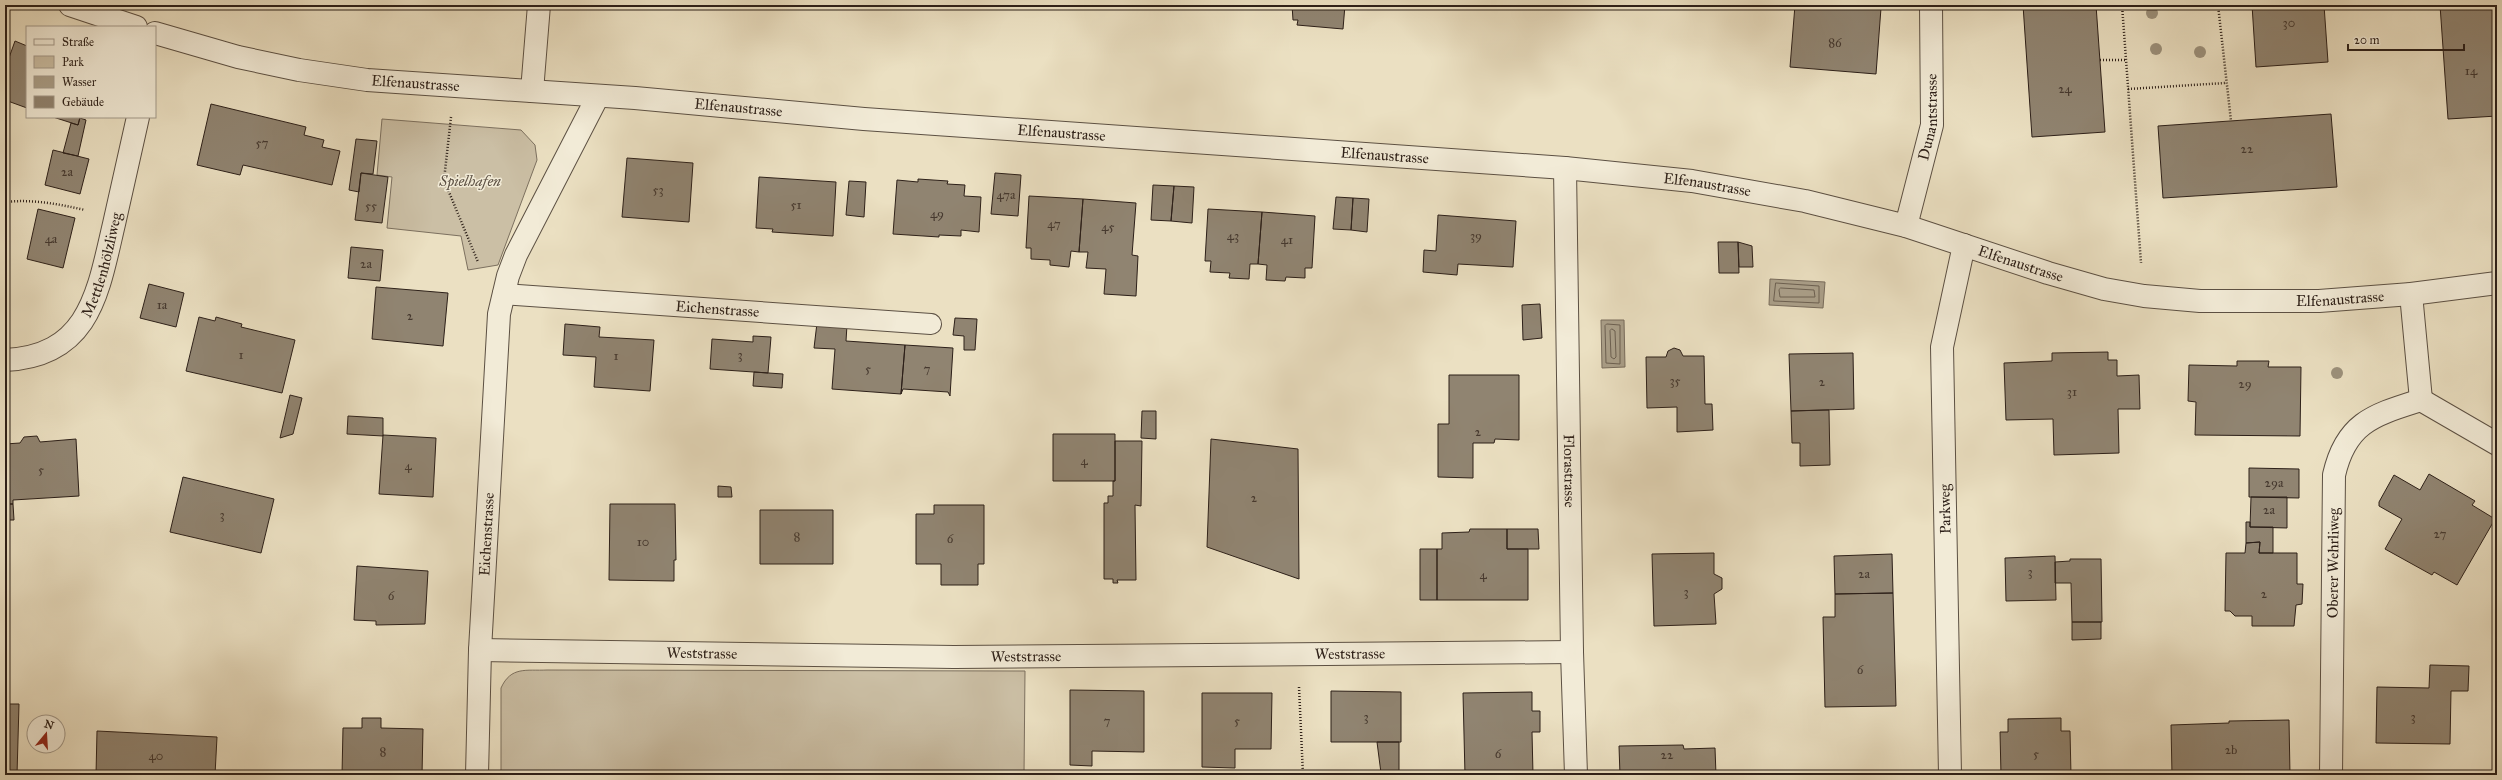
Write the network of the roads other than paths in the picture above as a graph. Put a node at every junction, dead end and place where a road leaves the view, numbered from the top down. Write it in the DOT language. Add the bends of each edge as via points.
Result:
graph roads {
  1 [pos="70,5"];
  2 [pos="539,5"];
  3 [pos="1931,5"];
  4 [pos="133,26"];
  5 [pos="156,37"];
  6 [pos="532,91"];
  7 [pos="598,96"];
  8 [pos="138,118"];
  9 [pos="1565,168"];
  10 [pos="1906,226"];
  11 [pos="1964,245"];
  12 [pos="2497,283"];
  13 [pos="503,294"];
  14 [pos="2411,294"];
  15 [pos="931,324"];
  16 [pos="5,360"];
  17 [pos="2421,400"];
  18 [pos="2497,444"];
  19 [pos="480,650"];
  20 [pos="1572,652"];
  21 [pos="477,775"];
  22 [pos="1576,775"];
  23 [pos="1950,775"];
  24 [pos="2331,775"];
  1 -- 4 [label="street"];
  2 -- 6 [label="street"];
  3 -- 10 [label="street, Dunantstrasse" via="1932,125"];
  5 -- 6 [label="street, Elfenaustrasse" via="299,70 368,80"];
  6 -- 7 [label="street, Elfenaustrasse"];
  7 -- 9 [label="street, Elfenaustrasse" via="864,120"];
  7 -- 13 [label="street, Eichenstrasse" via="516,255"];
  8 -- 16 [label="street, Mettlenhölzliweg" via="97,295 84,321 54,349 25,359"];
  9 -- 10 [label="street, Elfenaustrasse" via="1750,190"];
  9 -- 20 [label="street, Florastrasse"];
  10 -- 11 [label="street, Elfenaustrasse"];
  11 -- 14 [label="street, Elfenaustrasse" via="2104,289 2144,296 2253,302 2318,301"];
  11 -- 23 [label="street, Parkweg" via="1942,347"];
  12 -- 14 [label="street, Elfenaustrasse"];
  13 -- 15 [label="lane, Eichenstrasse"];
  13 -- 19 [label="street, Eichenstrasse" via="499,314"];
  14 -- 17 [label="street"];
  17 -- 18 [label="street"];
  17 -- 24 [label="street, Oberer Wehrliweg" via="2377,414 2364,423 2343,448 2337,460 2334,475"];
  19 -- 20 [label="street, Weststrasse" via="954,656"];
  19 -- 21 [label="street, Eichenstrasse"];
  20 -- 22 [label="street, Florastrasse"];
}
